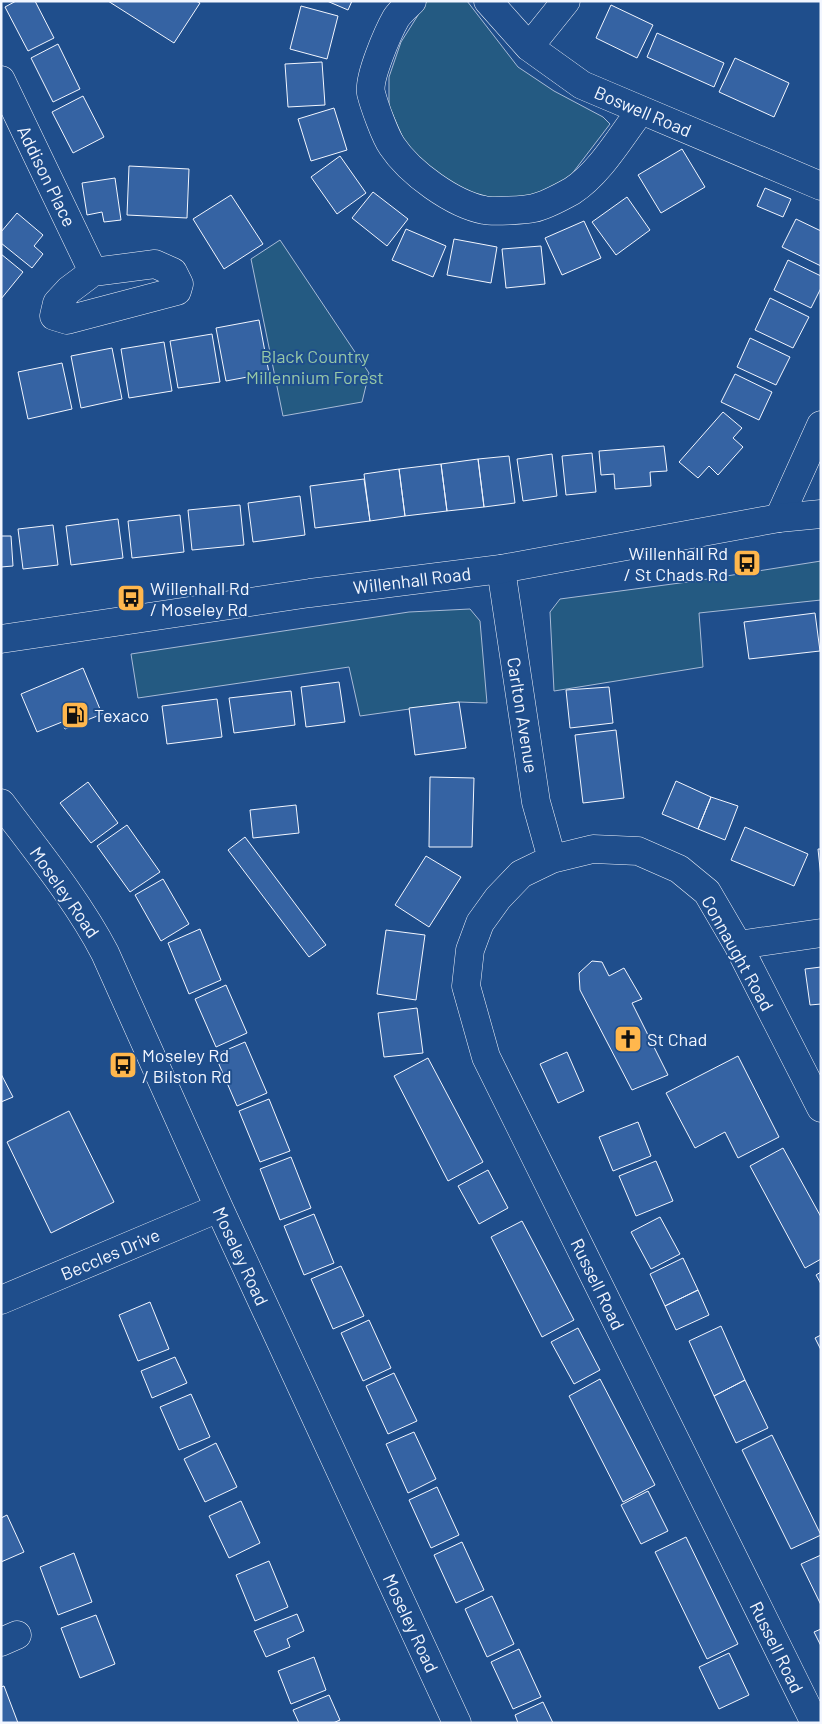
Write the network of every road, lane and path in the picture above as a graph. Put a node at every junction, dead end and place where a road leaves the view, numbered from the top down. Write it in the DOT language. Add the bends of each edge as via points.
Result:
graph roads {
  1 [pos="412,1"];
  2 [pos="488,1"];
  3 [pos="566,1"];
  4 [pos="529,47"];
  5 [pos="1,80"];
  6 [pos="641,110"];
  7 [pos="821,186"];
  8 [pos="93,272"];
  9 [pos="821,425"];
  10 [pos="821,514"];
  11 [pos="779,518"];
  12 [pos="501,569"];
  13 [pos="1,639"];
  14 [pos="1,803"];
  15 [pos="552,859"];
  16 [pos="821,933"];
  17 [pos="738,945"];
  18 [pos="821,1108"];
  19 [pos="219,1208"];
  20 [pos="1,1300"];
  21 [pos="457,1723"];
  22 [pos="815,1723"];
  1 -- 6 [label="street" via="397,16 383,46 371,92 392,146 430,184 458,201 485,210 534,208 572,191 594,172"];
  2 -- 4 [label="street, Boswell Road"];
  3 -- 4 [label="street"];
  4 -- 6 [label="street, Boswell Road" via="582,85"];
  5 -- 8 [label="street, Addison Place"];
  6 -- 7 [label="street, Boswell Road"];
  9 -- 11 [label="street"];
  10 -- 11 [label="street, Willenhall Road"];
  11 -- 12 [label="street, Willenhall Road"];
  12 -- 13 [label="street, Willenhall Road" via="310,593"];
  12 -- 15 [label="street, Carlton Avenue" via="536,802"];
  14 -- 19 [label="street, Moseley Road" via="98,940"];
  15 -- 17 [label="street, Connaught Road" via="593,849 615,849 638,851 679,869 707,892"];
  15 -- 22 [label="street, Russell Road" via="520,874 498,898 480,922 470,950 466,986 486,1057"];
  16 -- 17 [label="street"];
  17 -- 18 [label="street, Connaught Road"];
  19 -- 20 [label="street, Beccles Drive"];
  19 -- 21 [label="street, Moseley Road"];
}
